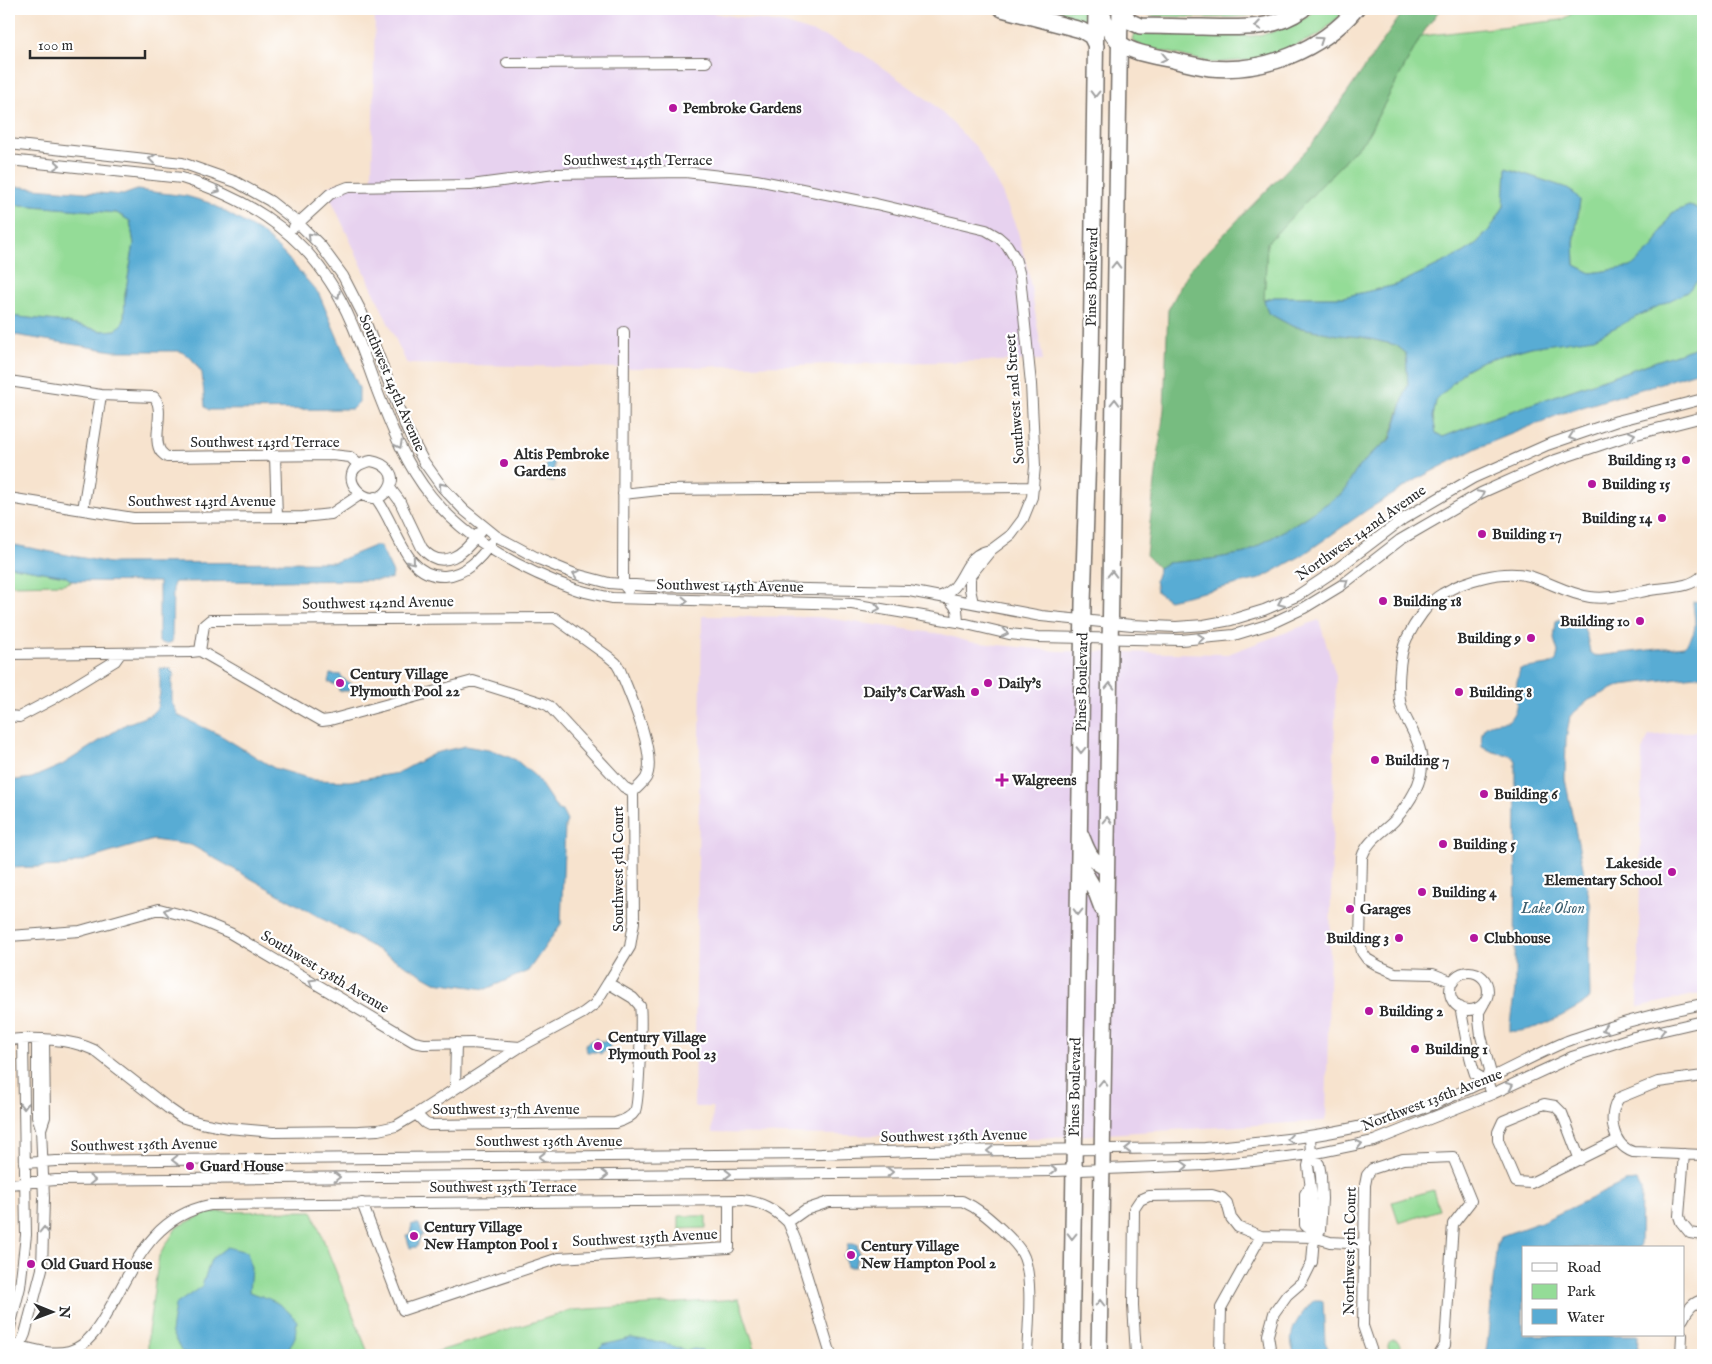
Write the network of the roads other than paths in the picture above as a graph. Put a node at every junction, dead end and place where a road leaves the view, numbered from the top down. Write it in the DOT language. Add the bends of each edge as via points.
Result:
graph roads {
  1 [pos="1002,9"];
  2 [pos="1096,9"];
  3 [pos="1101,9"];
  4 [pos="1121,9"];
  5 [pos="1303,9"];
  6 [pos="1356,9"];
  7 [pos="1119,42"];
  8 [pos="1096,46"];
  9 [pos="706,62"];
  10 [pos="507,63"];
  11 [pos="9,144"];
  12 [pos="9,160"];
  13 [pos="298,223"];
  14 [pos="288,233"];
  15 [pos="998,236"];
  16 [pos="624,332"];
  17 [pos="9,381"];
  18 [pos="101,395"];
  19 [pos="1703,399"];
  20 [pos="1703,416"];
  21 [pos="275,456"];
  22 [pos="359,465"];
  23 [pos="1034,487"];
  24 [pos="390,488"];
  25 [pos="361,494"];
  26 [pos="623,494"];
  27 [pos="375,497"];
  28 [pos="9,498"];
  29 [pos="83,510"];
  30 [pos="277,517"];
  31 [pos="484,526"];
  32 [pos="496,536"];
  33 [pos="476,538"];
  34 [pos="488,547"];
  35 [pos="991,550"];
  36 [pos="1703,575"];
  37 [pos="623,584"];
  38 [pos="945,598"];
  39 [pos="637,600"];
  40 [pos="973,603"];
  41 [pos="1083,620"];
  42 [pos="958,622"];
  43 [pos="1111,623"];
  44 [pos="1083,639"];
  45 [pos="1110,640"];
  46 [pos="200,651"];
  47 [pos="9,654"];
  48 [pos="120,654"];
  49 [pos="9,716"];
  50 [pos="633,792"];
  51 [pos="1079,832"];
  52 [pos="1079,863"];
  53 [pos="1106,868"];
  54 [pos="1105,917"];
  55 [pos="9,936"];
  56 [pos="1453,982"];
  57 [pos="608,983"];
  58 [pos="1484,1002"];
  59 [pos="1703,1004"];
  60 [pos="1460,1007"];
  61 [pos="1703,1021"];
  62 [pos="40,1039"];
  63 [pos="9,1040"];
  64 [pos="23,1040"];
  65 [pos="456,1043"];
  66 [pos="520,1046"];
  67 [pos="1703,1076"];
  68 [pos="1486,1081"];
  69 [pos="455,1088"];
  70 [pos="1492,1094"];
  71 [pos="416,1114"];
  72 [pos="1310,1137"];
  73 [pos="1618,1140"];
  74 [pos="1101,1149"];
  75 [pos="1074,1150"];
  76 [pos="1311,1154"];
  77 [pos="1684,1154"];
  78 [pos="1703,1154"];
  79 [pos="220,1159"];
  80 [pos="1580,1160"];
  81 [pos="42,1162"];
  82 [pos="24,1163"];
  83 [pos="1101,1169"];
  84 [pos="1073,1170"];
  85 [pos="220,1179"];
  86 [pos="43,1181"];
  87 [pos="25,1183"];
  88 [pos="9,1184"];
  89 [pos="1310,1186"];
  90 [pos="729,1201"];
  91 [pos="362,1203"];
  92 [pos="1317,1213"];
  93 [pos="788,1222"];
  94 [pos="1312,1233"];
  95 [pos="1703,1235"];
  96 [pos="1261,1236"];
  97 [pos="1364,1244"];
  98 [pos="1703,1300"];
  99 [pos="1684,1317"];
  100 [pos="9,1332"];
  101 [pos="1682,1336"];
  102 [pos="9,1343"];
  103 [pos="18,1350"];
  104 [pos="831,1355"];
  105 [pos="1027,1355"];
  106 [pos="1071,1355"];
  107 [pos="1099,1355"];
  108 [pos="1136,1355"];
  109 [pos="1220,1355"];
  110 [pos="1271,1355"];
  111 [pos="1372,1355"];
  112 [pos="1439,1355"];
  113 [pos="1681,1355"];
  1 -- 8 [label="highway" via="1081,30 1091,36"];
  2 -- 8 [label="highway, Pines Boulevard"];
  3 -- 7 [label="highway" via="1106,25"];
  5 -- 4 [label="highway, one-way" via="1273,23 1244,28 1140,26 1129,21"];
  4 -- 7 [label="highway, Pines Boulevard"];
  7 -- 6 [label="highway, one-way" via="1138,53 1197,66 1252,66 1278,60 1310,46 1339,26"];
  43 -- 7 [label="highway, Pines Boulevard, one-way"];
  8 -- 41 [label="highway, Pines Boulevard, one-way"];
  9 -- 10 [label="street"];
  13 -- 11 [label="street, Southwest 145th Avenue, one-way" via="270,201 236,182 182,163"];
  12 -- 14 [label="street, Southwest 145th Avenue, one-way" via="182,178 236,198"];
  13 -- 14 [label="street, Southwest 145th Terrace"];
  13 -- 15 [label="street, Southwest 145th Terrace" via="330,194 348,187 471,184 564,174 685,172 756,180 854,199 986,230"];
  31 -- 13 [label="street, Southwest 145th Avenue, one-way" via="442,487 424,462 407,430 362,313 343,276 321,246"];
  14 -- 33 [label="street, Southwest 145th Avenue, one-way" via="330,282 350,320 394,435 412,469 431,497"];
  15 -- 23 [label="street, Southwest 2nd Street" via="1015,258 1020,276 1031,384"];
  16 -- 26 [label="street"];
  17 -- 18 [label="street"];
  18 -- 21 [label="street, Southwest 143rd Terrace" via="150,396 157,400 158,443 160,452 167,457"];
  18 -- 29 [label="street"];
  19 -- 43 [label="street, Northwest 142nd Avenue, one-way" via="1617,421 1547,446 1474,478 1403,519 1297,596 1264,610 1204,625 1176,627"];
  45 -- 20 [label="street, Northwest 142nd Avenue, one-way" via="1234,636 1270,624 1304,608 1400,540 1481,493 1570,455"];
  21 -- 22 [label="street, Southwest 143rd Terrace" via="332,455 350,457"];
  21 -- 30 [label="street"];
  22 -- 24 [label="street" via="371,461 386,467 391,474"];
  22 -- 25 [label="street" via="352,476 352,483"];
  23 -- 26 [label="street" via="659,490"];
  23 -- 35 [label="street, Southwest 2nd Street" via="1028,509 1016,529"];
  24 -- 27 [label="street"];
  24 -- 33 [label="street" via="427,555 435,559 450,559 458,556"];
  25 -- 27 [label="street"];
  25 -- 30 [label="street, Southwest 143rd Avenue" via="331,514"];
  26 -- 37 [label="street"];
  27 -- 34 [label="street, one-way" via="408,556 427,572 437,576 459,574 479,559"];
  28 -- 29 [label="street, Southwest 143rd Avenue"];
  29 -- 30 [label="street, Southwest 143rd Avenue" via="133,518"];
  31 -- 32 [label="street, Southwest 145th Avenue"];
  31 -- 33 [label="street"];
  32 -- 34 [label="street"];
  37 -- 32 [label="street, Southwest 145th Avenue, one-way" via="575,574"];
  33 -- 34 [label="street, Southwest 145th Avenue"];
  34 -- 39 [label="street, Southwest 145th Avenue" via="538,574 577,590"];
  35 -- 38 [label="street, Southwest 2nd Street" via="977,555 968,563 956,586"];
  35 -- 40 [label="street, Southwest 2nd Street" via="970,576"];
  36 -- 56 [label="street" via="1684,585 1605,598 1576,594 1530,576 1491,576 1442,594 1417,621 1405,644 1399,679 1400,700 1418,741 1422,766 1412,797 1364,850 1360,941 1362,952 1379,966 1395,973 1433,974"];
  37 -- 38 [label="street, Southwest 145th Avenue" via="909,591"];
  37 -- 39 [label="street"];
  38 -- 40 [label="street, Southwest 145th Avenue"];
  38 -- 42 [label="street" via="957,609"];
  39 -- 42 [label="street, Southwest 145th Avenue, one-way" via="852,604"];
  40 -- 41 [label="street, Southwest 145th Avenue"];
  41 -- 43 [label="street, Northwest 142nd Avenue"];
  41 -- 44 [label="highway, Pines Boulevard"];
  42 -- 44 [label="street, Southwest 145th Avenue, one-way" via="1038,638"];
  43 -- 45 [label="highway, Pines Boulevard"];
  44 -- 45 [label="street, Northwest 142nd Avenue"];
  44 -- 51 [label="highway, Pines Boulevard, one-way"];
  53 -- 45 [label="highway, Pines Boulevard, one-way"];
  46 -- 48 [label="street"];
  46 -- 50 [label="street" via="322,720 380,708 473,681 543,703 624,787"];
  46 -- 50 [label="street, Southwest 142nd Avenue" via="204,625 210,620 555,618 610,657 620,670 642,723 648,764 647,777"];
  47 -- 48 [label="street"];
  48 -- 49 [label="street" via="115,661 53,699 19,717"];
  50 -- 57 [label="street, Southwest 5th Court" via="633,936"];
  51 -- 52 [label="highway, Pines Boulevard"];
  51 -- 53 [label="highway" via="1095,863"];
  52 -- 54 [label="highway" via="1096,892"];
  52 -- 75 [label="highway, Pines Boulevard, one-way"];
  53 -- 54 [label="highway, Pines Boulevard"];
  74 -- 54 [label="highway, Pines Boulevard, one-way"];
  65 -- 55 [label="street, Southwest 138th Avenue, one-way" via="414,1042 230,933 194,918 159,909 80,931"];
  56 -- 58 [label="street" via="1461,973 1479,974 1488,990"];
  56 -- 60 [label="street" via="1451,995"];
  57 -- 66 [label="street, Southwest 138th Avenue" via="595,1004 583,1014"];
  57 -- 71 [label="street, Southwest 137th Avenue" via="640,1006 638,1102 631,1116 615,1123 429,1125"];
  58 -- 60 [label="street" via="1475,1009"];
  58 -- 68 [label="street" via="1479,1020 1490,1070"];
  59 -- 68 [label="street, Northwest 136th Avenue, one-way" via="1629,1021 1566,1042"];
  60 -- 68 [label="street" via="1471,1065 1475,1074"];
  70 -- 61 [label="street, Northwest 136th Avenue, one-way" via="1572,1057 1634,1037"];
  62 -- 64 [label="street, Southwest 137th Avenue"];
  62 -- 71 [label="street, Southwest 137th Avenue" via="82,1044 94,1050 181,1117 201,1123 273,1132 359,1131 396,1126"];
  62 -- 81 [label="street" via="45,1117 41,1129"];
  63 -- 64 [label="street, Southwest 137th Avenue"];
  64 -- 82 [label="street, one-way"];
  65 -- 66 [label="street, Southwest 138th Avenue"];
  65 -- 69 [label="street"];
  66 -- 69 [label="street"];
  67 -- 73 [label="street" via="1658,1082 1619,1098 1612,1112"];
  68 -- 70 [label="street"];
  68 -- 72 [label="street, Northwest 136th Avenue" via="1421,1109 1369,1125"];
  69 -- 71 [label="street"];
  76 -- 70 [label="street, Northwest 136th Avenue, one-way" via="1374,1141"];
  72 -- 74 [label="street, Northwest 136th Avenue, one-way" via="1205,1148"];
  72 -- 76 [label="street"];
  73 -- 77 [label="street" via="1622,1147 1634,1152"];
  73 -- 80 [label="street"];
  74 -- 75 [label="street, Northwest 136th Avenue"];
  74 -- 83 [label="highway, Pines Boulevard"];
  75 -- 79 [label="street, Southwest 136th Avenue, one-way"];
  75 -- 84 [label="highway, Pines Boulevard"];
  83 -- 76 [label="street, Northwest 136th Avenue, one-way" via="1206,1165"];
  76 -- 89 [label="street" via="1308,1166"];
  76 -- 92 [label="street" via="1319,1164 1322,1189"];
  77 -- 78 [label="street"];
  77 -- 95 [label="street" via="1679,1216 1690,1233"];
  79 -- 81 [label="street, Southwest 136th Avenue, one-way"];
  79 -- 85 [label="street"];
  80 -- 80 [label="street" via="1562,1113 1555,1106 1544,1104 1503,1121 1498,1132 1498,1140 1516,1182 1531,1183"];
  81 -- 82 [label="street, Southwest 136th Avenue"];
  81 -- 86 [label="street"];
  82 -- 87 [label="street"];
  83 -- 84 [label="street, Northwest 136th Avenue"];
  107 -- 83 [label="highway, Pines Boulevard, one-way"];
  85 -- 84 [label="street, one-way"];
  84 -- 106 [label="highway, Pines Boulevard, one-way"];
  86 -- 85 [label="street, one-way"];
  86 -- 87 [label="street"];
  103 -- 86 [label="street, one-way" via="42,1268"];
  87 -- 88 [label="street"];
  87 -- 100 [label="street" via="23,1263"];
  89 -- 92 [label="street"];
  89 -- 94 [label="street" via="1305,1204 1305,1225"];
  90 -- 91 [label="street, Southwest 135th Terrace"];
  90 -- 91 [label="street, Southwest 135th Avenue" via="729,1248 559,1258 403,1310"];
  90 -- 93 [label="street, Southwest 135th Terrace" via="759,1203"];
  91 -- 103 [label="street, Southwest 135th Terrace" via="210,1205 188,1211 169,1222 152,1239 101,1324 84,1343 57,1352"];
  92 -- 94 [label="street" via="1320,1231"];
  93 -- 104 [label="street"];
  93 -- 105 [label="street" via="805,1210 828,1202 962,1201 974,1206 1022,1252 1027,1266"];
  94 -- 96 [label="street"];
  94 -- 97 [label="street" via="1330,1242"];
  94 -- 110 [label="street" via="1312,1262 1302,1282 1274,1313 1268,1335"];
  96 -- 108 [label="street" via="1238,1227 1231,1218 1227,1203 1212,1195 1149,1196 1140,1200 1134,1209"];
  96 -- 109 [label="street" via="1221,1308"];
  97 -- 111 [label="street, Northwest 5th Court" via="1363,1326"];
  97 -- 112 [label="street, Northwest 5th Court" via="1365,1186 1367,1175 1372,1170 1403,1159 1454,1157 1471,1201 1453,1224 1445,1345"];
  98 -- 99 [label="street" via="1690,1307"];
  101 -- 113 [label="street"];
  102 -- 103 [label="street, Southwest 135th Terrace"];
}
